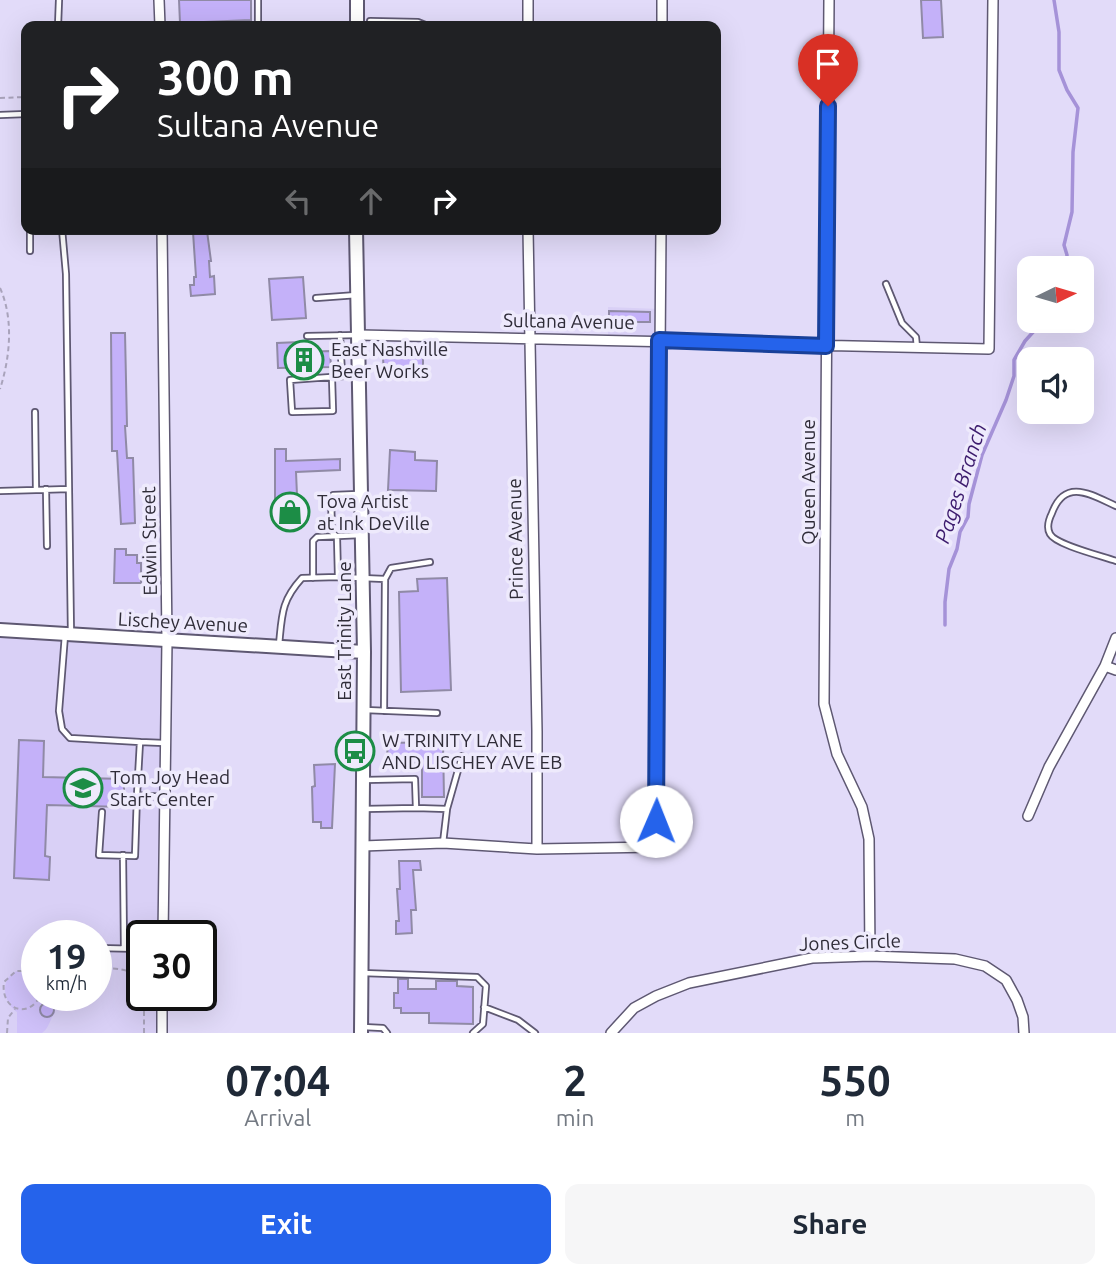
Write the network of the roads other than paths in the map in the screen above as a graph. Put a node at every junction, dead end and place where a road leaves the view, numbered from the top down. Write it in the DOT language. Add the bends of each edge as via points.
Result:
graph roads {
  1 [pos="59,0"];
  2 [pos="159,0"];
  3 [pos="258,0"];
  4 [pos="357,0"];
  5 [pos="527,0"];
  6 [pos="662,0"];
  7 [pos="829,0"];
  8 [pos="993,0"];
  9 [pos="58,21"];
  10 [pos="160,21"];
  11 [pos="258,21"];
  12 [pos="357,21"];
  13 [pos="528,21"];
  14 [pos="662,21"];
  15 [pos="21,114"];
  16 [pos="0,115"];
  17 [pos="30,235"];
  18 [pos="63,235"];
  19 [pos="162,235"];
  20 [pos="356,235"];
  21 [pos="528,235"];
  22 [pos="661,235"];
  23 [pos="30,251"];
  24 [pos="886,284"];
  25 [pos="357,295"];
  26 [pos="316,298"];
  27 [pos="340,335"];
  28 [pos="359,335"];
  29 [pos="307,336"];
  30 [pos="529,339"];
  31 [pos="659,340"];
  32 [pos="826,346"];
  33 [pos="916,348"];
  34 [pos="359,374"];
  35 [pos="342,375"];
  36 [pos="332,378"];
  37 [pos="35,412"];
  38 [pos="69,488"];
  39 [pos="46,489"];
  40 [pos="36,490"];
  41 [pos="0,491"];
  42 [pos="362,493"];
  43 [pos="1116,506"];
  44 [pos="363,535"];
  45 [pos="337,537"];
  46 [pos="47,546"];
  47 [pos="1116,561"];
  48 [pos="430,562"];
  49 [pos="338,577"];
  50 [pos="364,577"];
  51 [pos="313,578"];
  52 [pos="385,579"];
  53 [pos="0,630"];
  54 [pos="68,634"];
  55 [pos="1116,638"];
  56 [pos="167,640"];
  57 [pos="279,647"];
  58 [pos="364,652"];
  59 [pos="1105,666"];
  60 [pos="1116,670"];
  61 [pos="364,710"];
  62 [pos="384,711"];
  63 [pos="437,713"];
  64 [pos="140,742"];
  65 [pos="165,743"];
  66 [pos="462,756"];
  67 [pos="363,780"];
  68 [pos="137,795"];
  69 [pos="164,797"];
  70 [pos="416,808"];
  71 [pos="363,809"];
  72 [pos="447,809"];
  73 [pos="102,812"];
  74 [pos="1028,817"];
  75 [pos="443,843"];
  76 [pos="363,846"];
  77 [pos="537,849"];
  78 [pos="124,855"];
  79 [pos="163,920"];
  80 [pos="112,948"];
  81 [pos="124,948"];
  82 [pos="870,956"];
  83 [pos="361,972"];
  84 [pos="484,1007"];
  85 [pos="162,1011"];
  86 [pos="361,1030"];
  87 [pos="162,1033"];
  88 [pos="387,1033"];
  89 [pos="473,1033"];
  90 [pos="535,1033"];
  91 [pos="611,1033"];
  92 [pos="1024,1033"];
  1 -- 9 [label="lane"];
  2 -- 10 [label="street"];
  3 -- 11 [label="lane"];
  4 -- 12 [label="main road"];
  5 -- 13 [label="street"];
  6 -- 14 [label="street"];
  7 -- 32 [label="street, Queen Avenue"];
  8 -- 33 [label="street, Sultana Avenue" via="989,349"];
  15 -- 16 [label="lane"];
  17 -- 23 [label="lane"];
  18 -- 38 [label="lane"];
  19 -- 56 [label="street, Edwin Street"];
  20 -- 25 [label="main road, East Trinity Lane"];
  21 -- 30 [label="street, Prince Avenue"];
  22 -- 31 [label="street"];
  24 -- 33 [label="lane" via="902,323 916,337"];
  25 -- 26 [label="lane"];
  25 -- 28 [label="main road, East Trinity Lane"];
  27 -- 28 [label="lane"];
  27 -- 29 [label="lane"];
  27 -- 35 [label="lane"];
  28 -- 30 [label="street, Sultana Avenue"];
  28 -- 34 [label="main road, East Trinity Lane"];
  30 -- 31 [label="street, Sultana Avenue"];
  30 -- 77 [label="street, Prince Avenue"];
  31 -- 32 [label="street, Sultana Avenue"];
  31 -- 77 [label="street" via="656,847"];
  32 -- 33 [label="street, Sultana Avenue"];
  32 -- 82 [label="street, Queen Avenue" via="824,705 837,754 862,807 869,839"];
  34 -- 35 [label="lane"];
  34 -- 42 [label="main road, East Trinity Lane"];
  35 -- 36 [label="lane"];
  36 -- 36 [label="lane" via="290,380 292,412 333,411"];
  37 -- 40 [label="lane"];
  38 -- 39 [label="lane"];
  38 -- 54 [label="lane"];
  39 -- 40 [label="lane"];
  39 -- 46 [label="lane"];
  40 -- 41 [label="lane"];
  42 -- 44 [label="main road, East Trinity Lane"];
  42 -- 45 [label="lane" via="331,498 332,532"];
  43 -- 47 [label="lane" via="1083,492 1069,492 1056,503 1048,524 1049,534 1059,542"];
  44 -- 45 [label="lane"];
  44 -- 50 [label="main road, East Trinity Lane"];
  45 -- 49 [label="lane"];
  45 -- 51 [label="lane" via="313,541"];
  48 -- 52 [label="lane" via="391,569"];
  49 -- 50 [label="lane"];
  49 -- 51 [label="lane"];
  50 -- 52 [label="lane"];
  50 -- 58 [label="main road, East Trinity Lane"];
  51 -- 57 [label="lane" via="302,578 287,594"];
  52 -- 62 [label="lane"];
  53 -- 54 [label="main road, Lischey Avenue"];
  54 -- 56 [label="main road, Lischey Avenue"];
  54 -- 64 [label="lane" via="59,711 62,729 70,738"];
  55 -- 59 [label="street"];
  56 -- 57 [label="main road, Lischey Avenue"];
  56 -- 65 [label="street, Edwin Street"];
  57 -- 58 [label="main road, Lischey Avenue"];
  58 -- 61 [label="main road, East Trinity Lane"];
  59 -- 60 [label="street"];
  59 -- 74 [label="street" via="1049,767"];
  61 -- 62 [label="lane"];
  61 -- 67 [label="main road, East Trinity Lane"];
  62 -- 63 [label="lane"];
  64 -- 65 [label="lane"];
  64 -- 68 [label="lane"];
  65 -- 69 [label="street, Edwin Street"];
  66 -- 72 [label="lane"];
  67 -- 70 [label="lane" via="415,779"];
  67 -- 71 [label="main road, East Trinity Lane"];
  68 -- 69 [label="lane"];
  68 -- 78 [label="lane" via="135,856"];
  69 -- 79 [label="street, Edwin Street"];
  70 -- 71 [label="lane"];
  70 -- 72 [label="lane"];
  71 -- 76 [label="main road, East Trinity Lane"];
  72 -- 75 [label="lane"];
  73 -- 78 [label="lane" via="99,855"];
  75 -- 76 [label="street"];
  75 -- 77 [label="street"];
  76 -- 83 [label="main road, East Trinity Lane"];
  78 -- 81 [label="lane"];
  80 -- 81 [label="lane"];
  82 -- 91 [label="street, Jones Circle" via="812,958 690,983 634,1008"];
  82 -- 92 [label="street, Jones Circle" via="955,959 985,966 1006,981 1023,1017"];
  83 -- 84 [label="lane" via="477,977 486,986"];
  83 -- 86 [label="main road, East Trinity Lane"];
  84 -- 89 [label="lane" via="483,1024"];
  84 -- 90 [label="lane" via="518,1020"];
  85 -- 87 [label="street"];
  86 -- 88 [label="lane" via="383,1028"];
}
